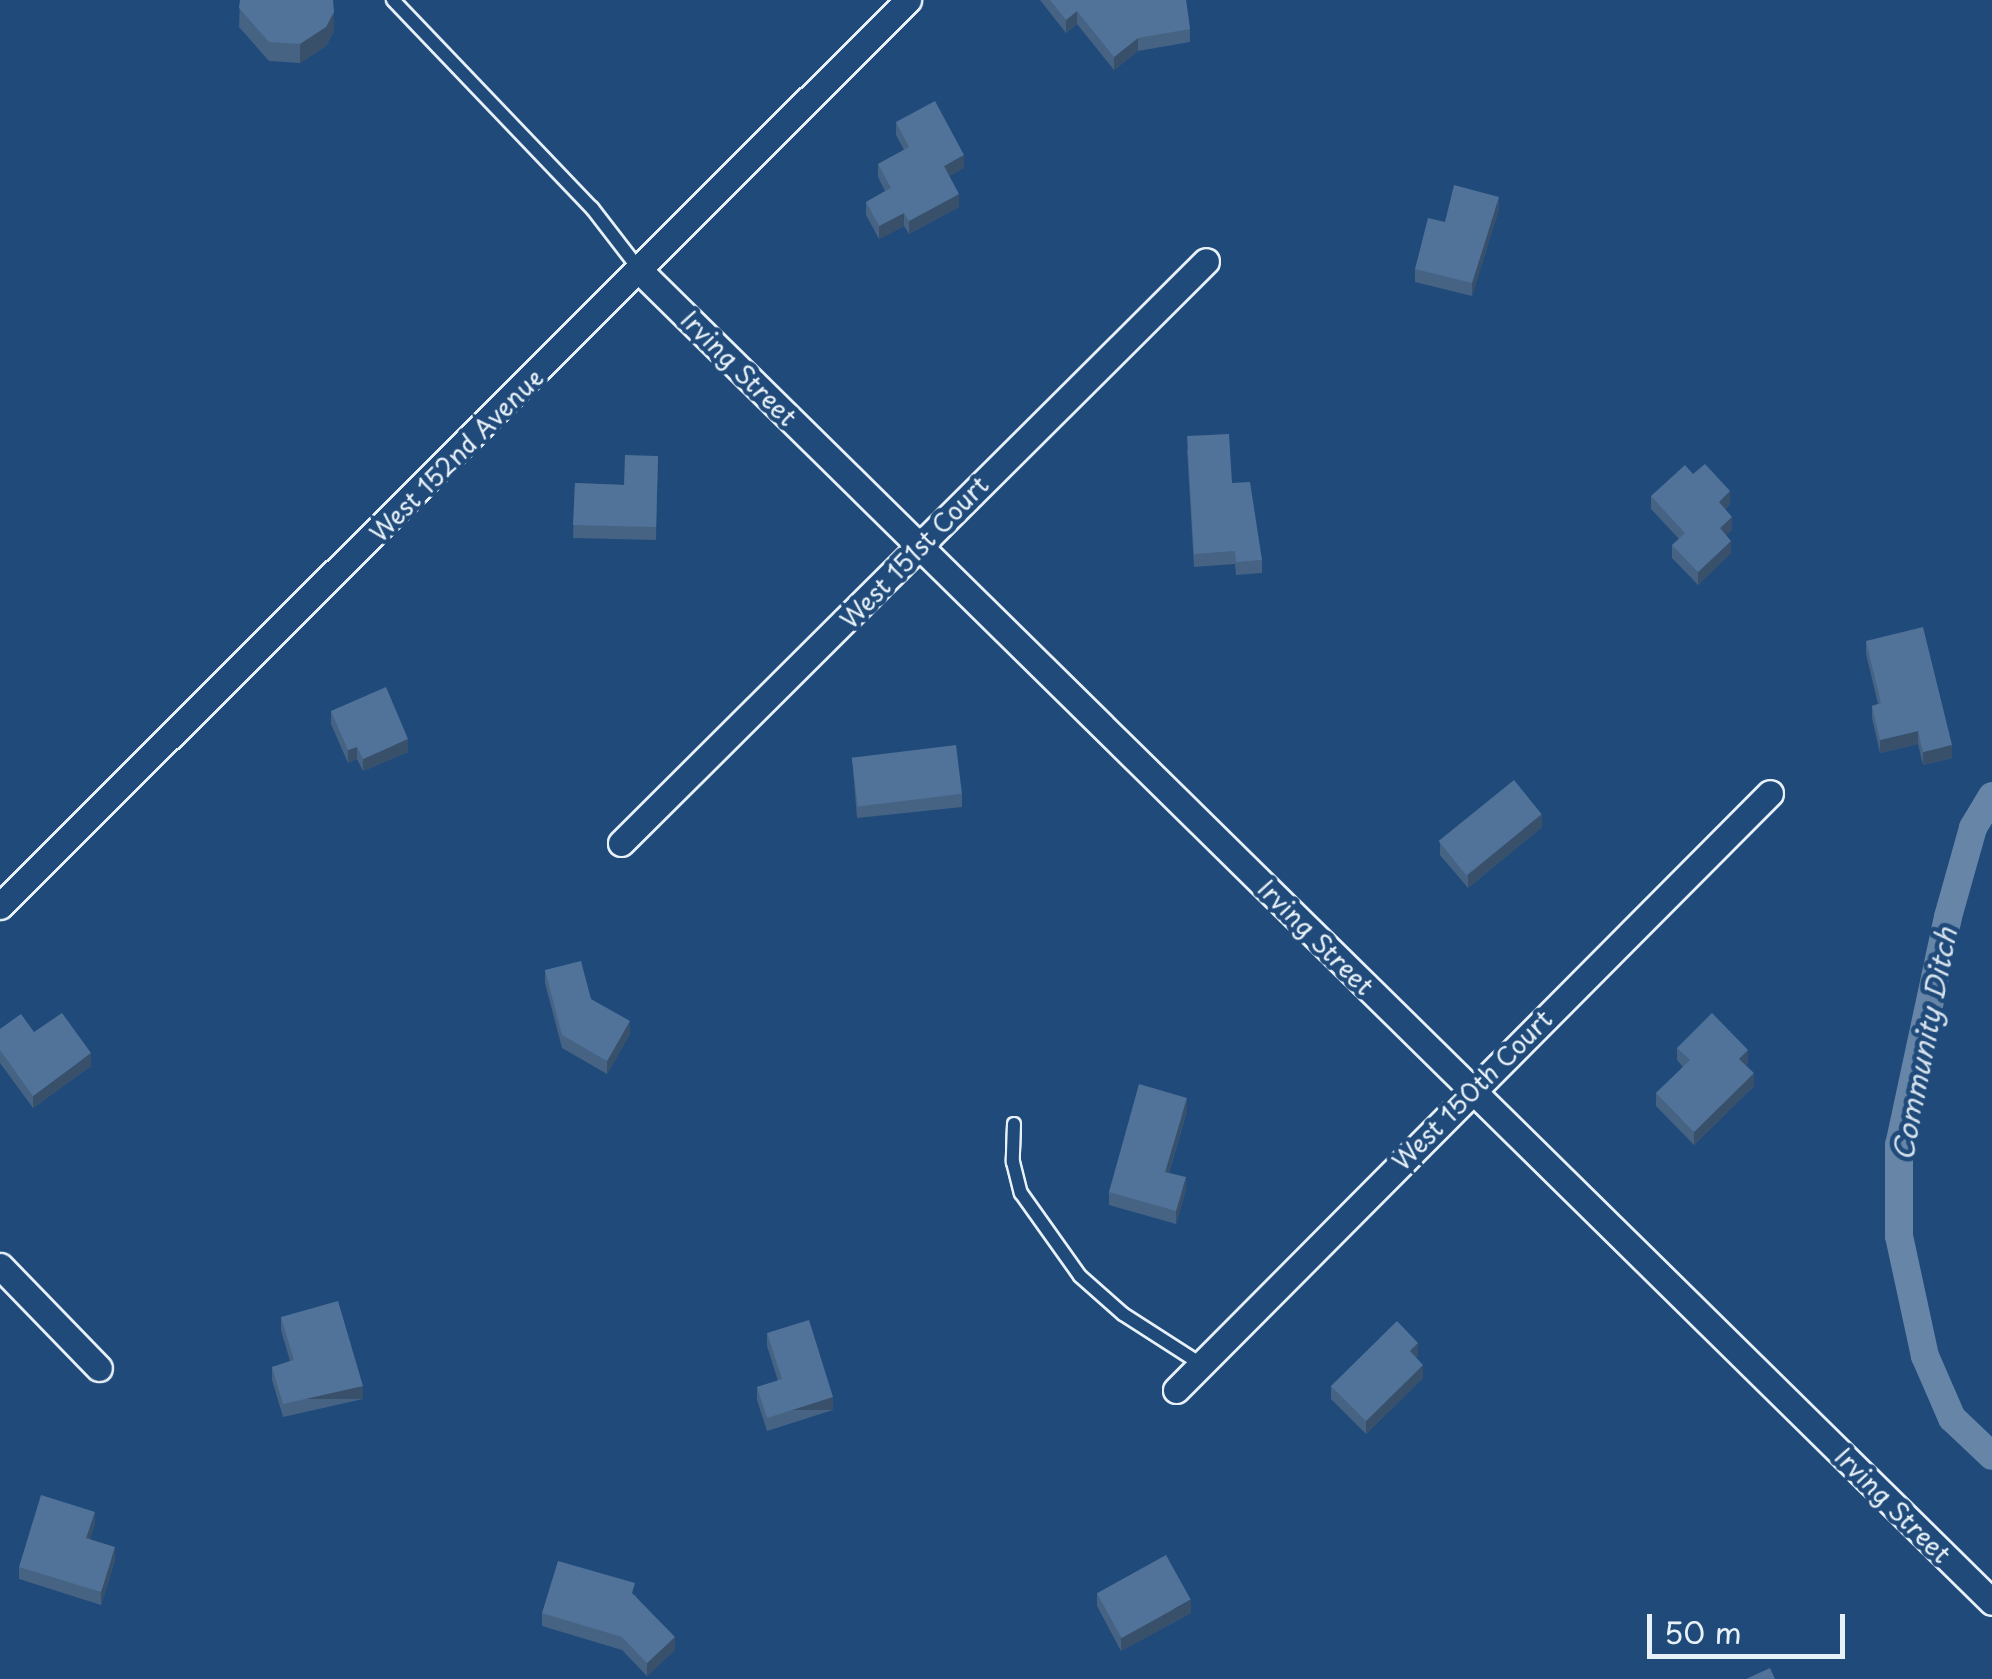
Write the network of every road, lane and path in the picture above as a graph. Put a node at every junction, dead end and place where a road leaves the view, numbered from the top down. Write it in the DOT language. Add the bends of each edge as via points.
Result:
graph roads {
  1 [pos="393,0"];
  2 [pos="908,0"];
  3 [pos="1206,260"];
  4 [pos="640,272"];
  5 [pos="920,547"];
  6 [pos="1770,793"];
  7 [pos="621,843"];
  8 [pos="0,906"];
  9 [pos="1472,1090"];
  10 [pos="1014,1124"];
  11 [pos="0,1266"];
  12 [pos="1201,1364"];
  13 [pos="99,1368"];
  14 [pos="1176,1390"];
  15 [pos="1992,1602"];
  1 -- 4 [label="lane" via="592,208"];
  2 -- 4 [label="street, West 152nd Avenue"];
  3 -- 5 [label="street, West 151st Court"];
  4 -- 5 [label="street, Irving Street"];
  4 -- 8 [label="street, West 152nd Avenue"];
  5 -- 7 [label="street, West 151st Court"];
  5 -- 9 [label="street, Irving Street"];
  6 -- 9 [label="street, West 150th Court"];
  9 -- 12 [label="street, West 150th Court"];
  9 -- 15 [label="street, Irving Street"];
  10 -- 12 [label="lane" via="1012,1162 1021,1192 1080,1276"];
  11 -- 13 [label="street"];
  12 -- 14 [label="street, West 150th Court"];
}
